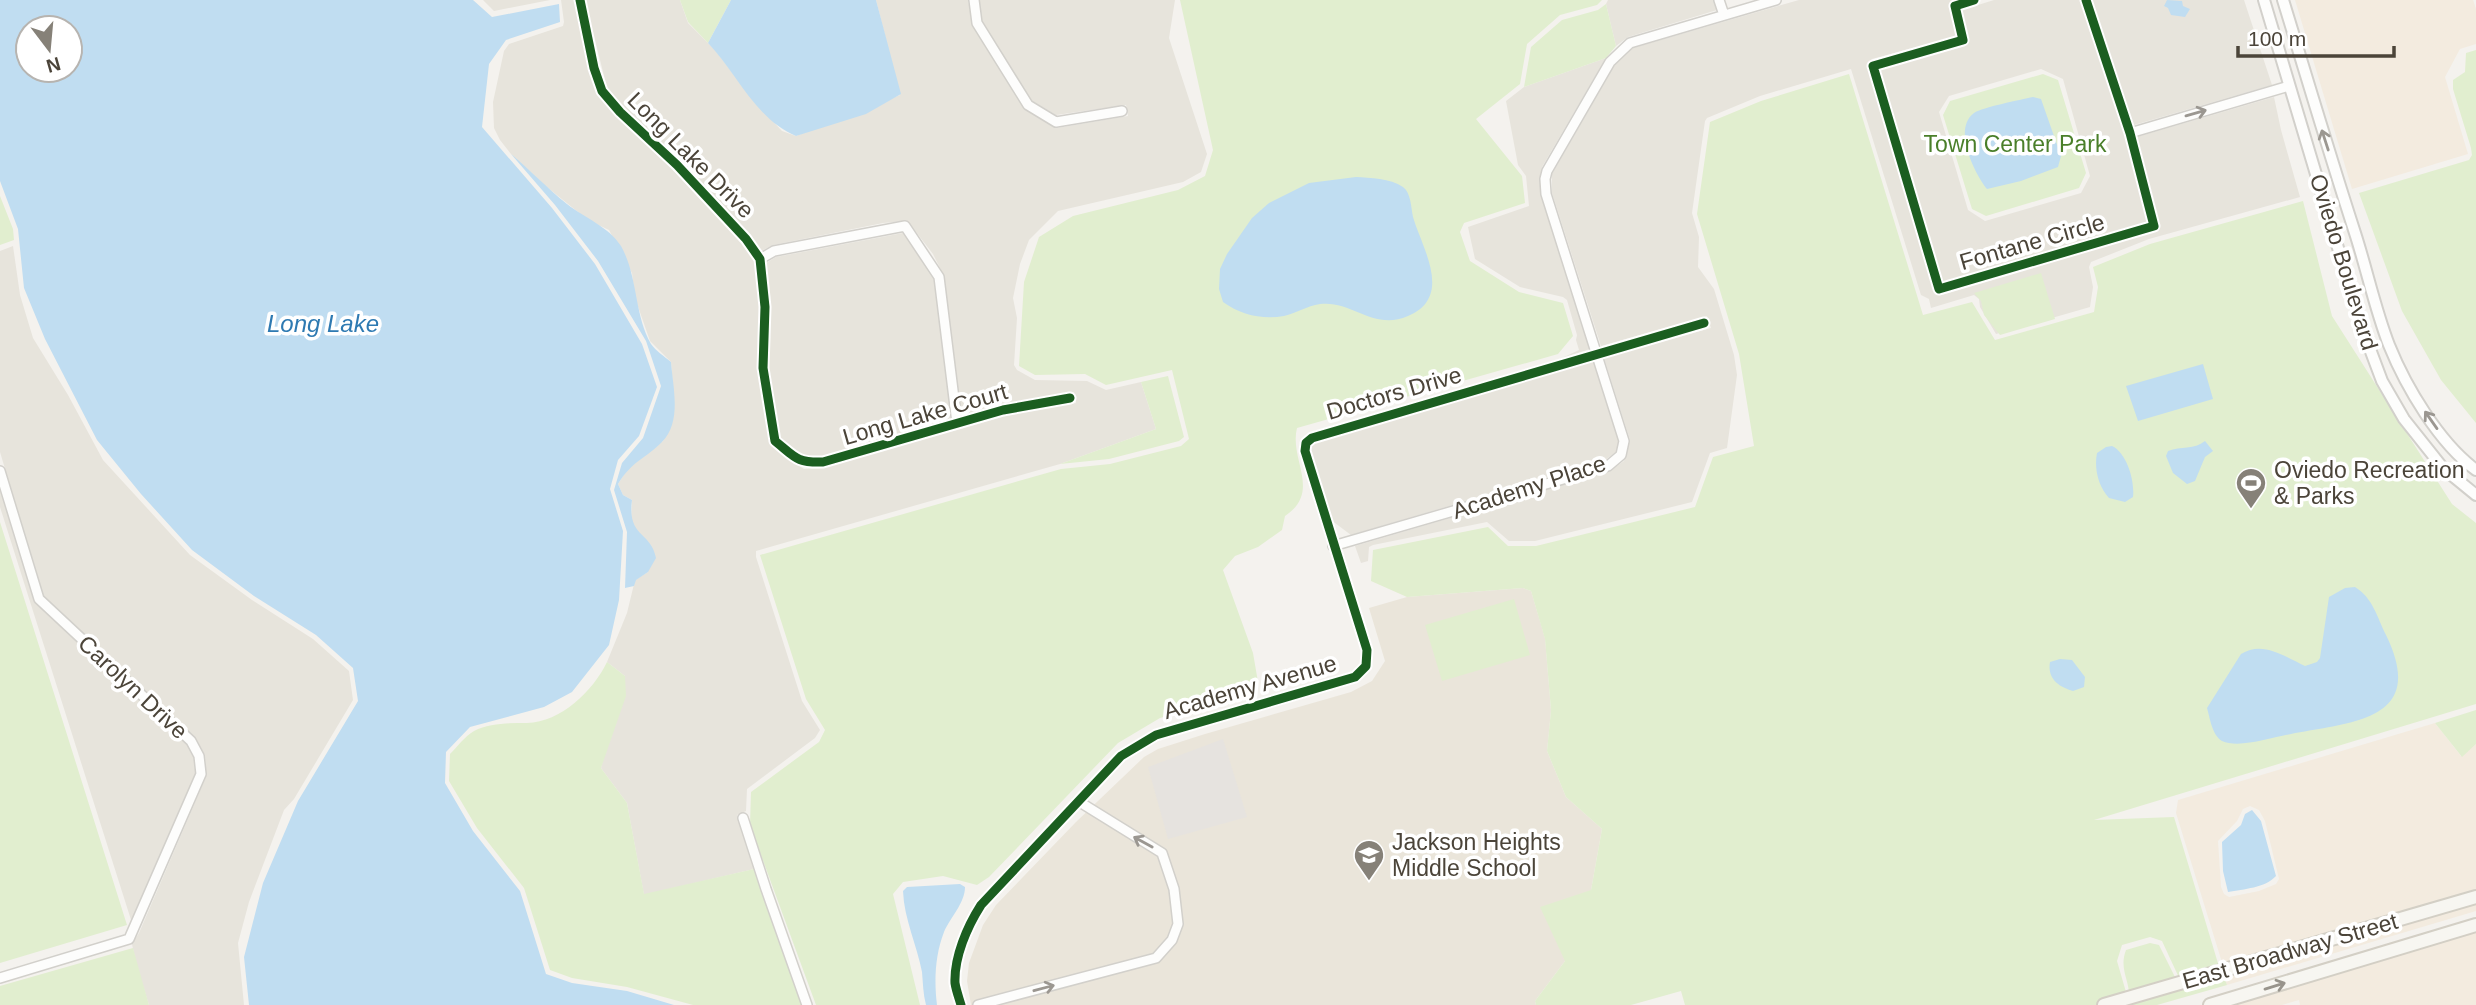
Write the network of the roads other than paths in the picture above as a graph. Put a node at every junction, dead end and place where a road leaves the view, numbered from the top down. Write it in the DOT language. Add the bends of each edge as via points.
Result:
graph roads {
  1 [pos="580,0"];
  2 [pos="974,0"];
  3 [pos="1719,0"];
  4 [pos="1776,0"];
  5 [pos="1974,0"];
  6 [pos="2086,0"];
  7 [pos="2264,0"];
  8 [pos="2283,0"];
  9 [pos="1724,15"];
  10 [pos="2298,51"];
  11 [pos="2289,86"];
  12 [pos="1122,111"];
  13 [pos="2130,133"];
  14 [pos="760,259"];
  15 [pos="1704,323"];
  16 [pos="1597,354"];
  17 [pos="1070,398"];
  18 [pos="957,423"];
  19 [pos="2476,470"];
  20 [pos="0,471"];
  21 [pos="2476,495"];
  22 [pos="1333,546"];
  23 [pos="1078,801"];
  24 [pos="743,818"];
  25 [pos="2476,897"];
  26 [pos="2476,925"];
  27 [pos="0,978"];
  28 [pos="807,1005"];
  29 [pos="961,1005"];
  30 [pos="978,1005"];
  31 [pos="2104,1005"];
  32 [pos="2210,1005"];
  1 -- 14 [label="street, Long Lake Drive" via="602,91 677,165"];
  2 -- 12 [label="street" via="977,23 1028,105 1056,122"];
  3 -- 9 [label="street"];
  4 -- 9 [label="street"];
  5 -- 13 [label="street, Fontane Circle" via="1955,6 1963,40 1873,65 1939,289 2154,226"];
  6 -- 13 [label="street, Fontane Circle"];
  7 -- 11 [label="street, Oviedo Boulevard"];
  8 -- 10 [label="street, Oviedo Boulevard"];
  9 -- 16 [label="street" via="1620,50 1547,171 1546,194"];
  10 -- 11 [label="street"];
  19 -- 10 [label="street, Oviedo Boulevard, one-way" via="2440,432 2411,390 2389,345"];
  13 -- 11 [label="street, one-way"];
  11 -- 21 [label="street, Oviedo Boulevard" via="2362,330 2382,381 2404,419 2443,468"];
  14 -- 18 [label="street" via="774,251 905,226 939,277"];
  14 -- 18 [label="street, Long Lake Court" via="765,307 763,368 775,441 803,463 823,462"];
  15 -- 16 [label="street, Doctors Drive"];
  16 -- 22 [label="street, Academy Place" via="1625,441 1621,456 1608,466"];
  16 -- 22 [label="street, Doctors Drive" via="1312,438 1305,451"];
  17 -- 18 [label="street, Long Lake Court"];
  20 -- 27 [label="street, Carolyn Drive" via="39,599 191,741 200,756 201,774 129,939"];
  22 -- 23 [label="street, Academy Avenue" via="1367,650 1367,666 1354,677 1156,735 1121,756"];
  23 -- 29 [label="street, Academy Avenue" via="971,921 955,984"];
  30 -- 23 [label="street, one-way" via="1156,958 1172,940 1177,913 1162,853"];
  24 -- 28 [label="street"];
  25 -- 31 [label="main road, East Broadway Street"];
  32 -- 26 [label="main road, East Broadway Street, one-way"];
}
